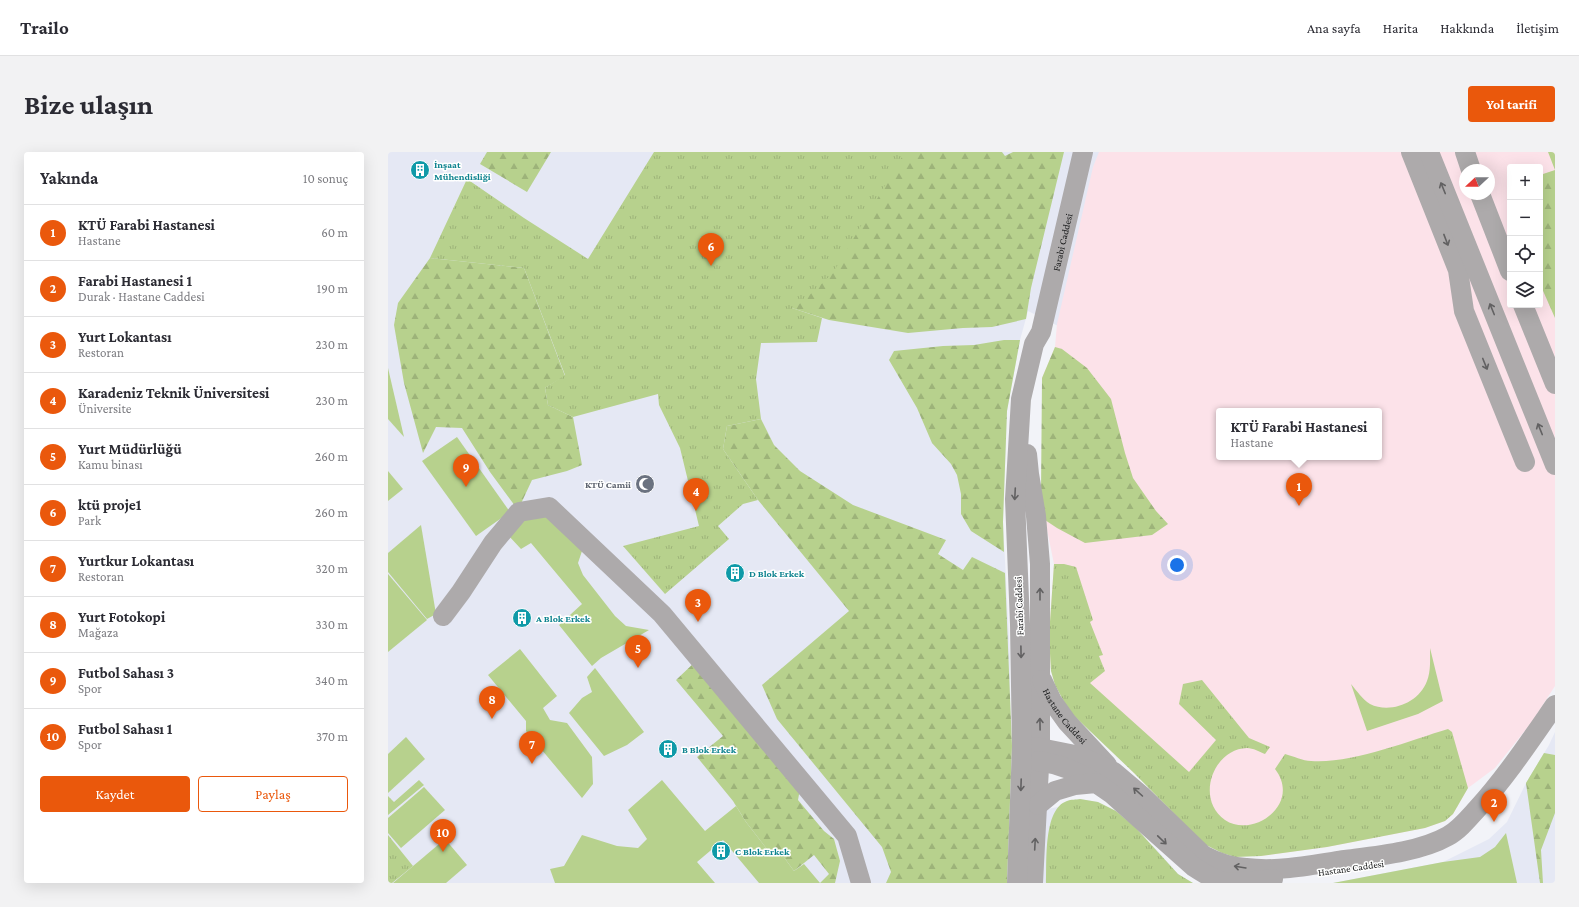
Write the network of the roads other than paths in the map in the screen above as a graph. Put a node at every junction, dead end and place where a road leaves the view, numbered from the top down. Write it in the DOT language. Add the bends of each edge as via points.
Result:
graph roads {
  1 [pos="1083,152"];
  2 [pos="1411,152"];
  3 [pos="1429,152"];
  4 [pos="1465,152"];
  5 [pos="1469,164"];
  6 [pos="1482,200"];
  7 [pos="1507,263"];
  8 [pos="1525,308"];
  9 [pos="1041,332"];
  10 [pos="1555,384"];
  11 [pos="1525,462"];
  12 [pos="1555,465"];
  13 [pos="1016,535"];
  14 [pos="1037,536"];
  15 [pos="1040,564"];
  16 [pos="1018,565"];
  17 [pos="443,616"];
  18 [pos="1040,674"];
  19 [pos="1555,705"];
  20 [pos="1555,721"];
  21 [pos="1031,754"];
  22 [pos="1114,772"];
  23 [pos="1096,783"];
  24 [pos="1038,805"];
  25 [pos="861,883"];
  26 [pos="1017,883"];
  27 [pos="1033,883"];
  1 -- 9 [label="street, Farabi Caddesi"];
  2 -- 11 [label="street, one-way" via="1458,270 1464,311"];
  12 -- 3 [label="street, one-way"];
  4 -- 5 [label="street"];
  6 -- 7 [label="street"];
  8 -- 10 [label="street"];
  9 -- 13 [label="street, Farabi Caddesi, one-way" via="1034,344 1021,399 1015,499"];
  9 -- 14 [label="street, Farabi Caddesi" via="1044,345 1036,374 1027,446 1028,474"];
  13 -- 14 [label="street"];
  13 -- 16 [label="street, Farabi Caddesi"];
  14 -- 15 [label="street, Farabi Caddesi"];
  15 -- 16 [label="street"];
  18 -- 15 [label="street, Farabi Caddesi, one-way"];
  16 -- 21 [label="street, Farabi Caddesi, one-way"];
  17 -- 25 [label="street" via="493,543 519,512 549,507 662,614 847,836"];
  21 -- 18 [label="street, Farabi Caddesi, one-way"];
  18 -- 22 [label="street, Hastane Caddesi" via="1052,701 1067,722"];
  19 -- 22 [label="street, Hastane Caddesi, one-way" via="1507,772 1461,826 1448,836 1426,845 1381,855 1274,869 1247,869 1215,862 1203,855"];
  23 -- 20 [label="street, Hastane Caddesi, one-way" via="1112,794 1194,867 1208,876 1225,882 1270,880 1384,864 1441,850 1461,841 1514,781"];
  21 -- 22 [label="street, Hastane Caddesi" via="1080,756"];
  21 -- 23 [label="street, Hastane Caddesi" via="1078,771"];
  21 -- 24 [label="street, Farabi Caddesi"];
  21 -- 26 [label="street, Farabi Caddesi, one-way"];
  23 -- 24 [label="street" via="1075,785 1055,791"];
  27 -- 24 [label="street, Farabi Caddesi, one-way"];
}
